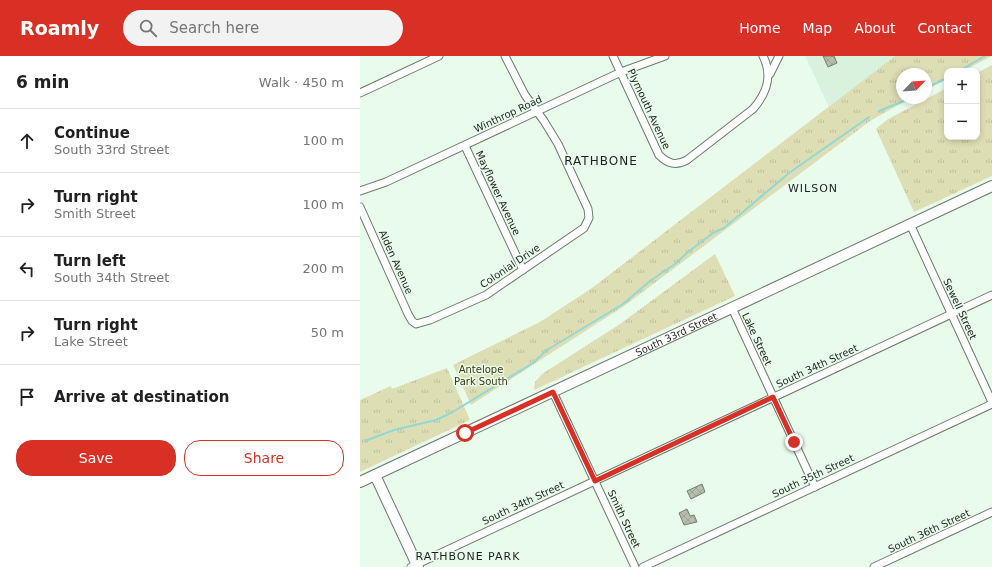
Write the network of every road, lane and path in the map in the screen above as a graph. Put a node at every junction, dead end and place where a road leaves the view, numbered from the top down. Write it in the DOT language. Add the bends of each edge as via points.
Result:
graph roads {
  1 [pos="439,56"];
  2 [pos="505,56"];
  3 [pos="614,56"];
  4 [pos="665,56"];
  5 [pos="763,56"];
  6 [pos="779,56"];
  7 [pos="621,72"];
  8 [pos="769,76"];
  9 [pos="361,90"];
  10 [pos="538,112"];
  11 [pos="465,146"];
  12 [pos="992,186"];
  13 [pos="360,191"];
  14 [pos="360,207"];
  15 [pos="910,224"];
  16 [pos="523,270"];
  17 [pos="992,295"];
  18 [pos="732,308"];
  19 [pos="951,314"];
  20 [pos="416,324"];
  21 [pos="553,392"];
  22 [pos="773,397"];
  23 [pos="992,403"];
  24 [pos="375,476"];
  25 [pos="595,481"];
  26 [pos="360,482"];
  27 [pos="815,486"];
  28 [pos="992,512"];
  29 [pos="415,566"];
  30 [pos="635,567"];
  31 [pos="643,567"];
  32 [pos="874,567"];
  1 -- 9 [label="street"];
  2 -- 10 [label="street" via="525,95"];
  3 -- 7 [label="street, Plymouth Avenue"];
  4 -- 7 [label="street, Winthrop Road"];
  5 -- 8 [label="street"];
  6 -- 8 [label="street"];
  7 -- 8 [label="street, Plymouth Avenue" via="659,155 673,164 687,160 754,110 767,90"];
  7 -- 10 [label="street, Winthrop Road"];
  10 -- 11 [label="street, Winthrop Road"];
  10 -- 16 [label="street, Colonial Drive" via="558,144 588,209 589,218 581,230"];
  11 -- 13 [label="street, Winthrop Road"];
  11 -- 16 [label="street, Mayflower Avenue"];
  12 -- 15 [label="main road, South 33rd Street"];
  14 -- 20 [label="street, Alden Avenue" via="408,314"];
  15 -- 18 [label="main road, South 33rd Street"];
  15 -- 19 [label="street, Sewell Street"];
  16 -- 20 [label="street, Colonial Drive" via="486,295"];
  17 -- 19 [label="street, South 34th Street"];
  18 -- 21 [label="main road, South 33rd Street"];
  18 -- 22 [label="street, Lake Street"];
  19 -- 22 [label="street, South 34th Street"];
  19 -- 23 [label="street, Sewell Street"];
  21 -- 24 [label="main road, South 33rd Street"];
  21 -- 25 [label="street, Smith Street"];
  22 -- 25 [label="street, South 34th Street"];
  22 -- 27 [label="street, Lake Street"];
  23 -- 27 [label="street, South 35th Street"];
  24 -- 26 [label="main road, South 33rd Street"];
  24 -- 29 [label="main road"];
  25 -- 29 [label="street, South 34th Street"];
  25 -- 30 [label="street, Smith Street"];
  27 -- 31 [label="street, South 35th Street"];
  28 -- 32 [label="street, South 36th Street"];
}
